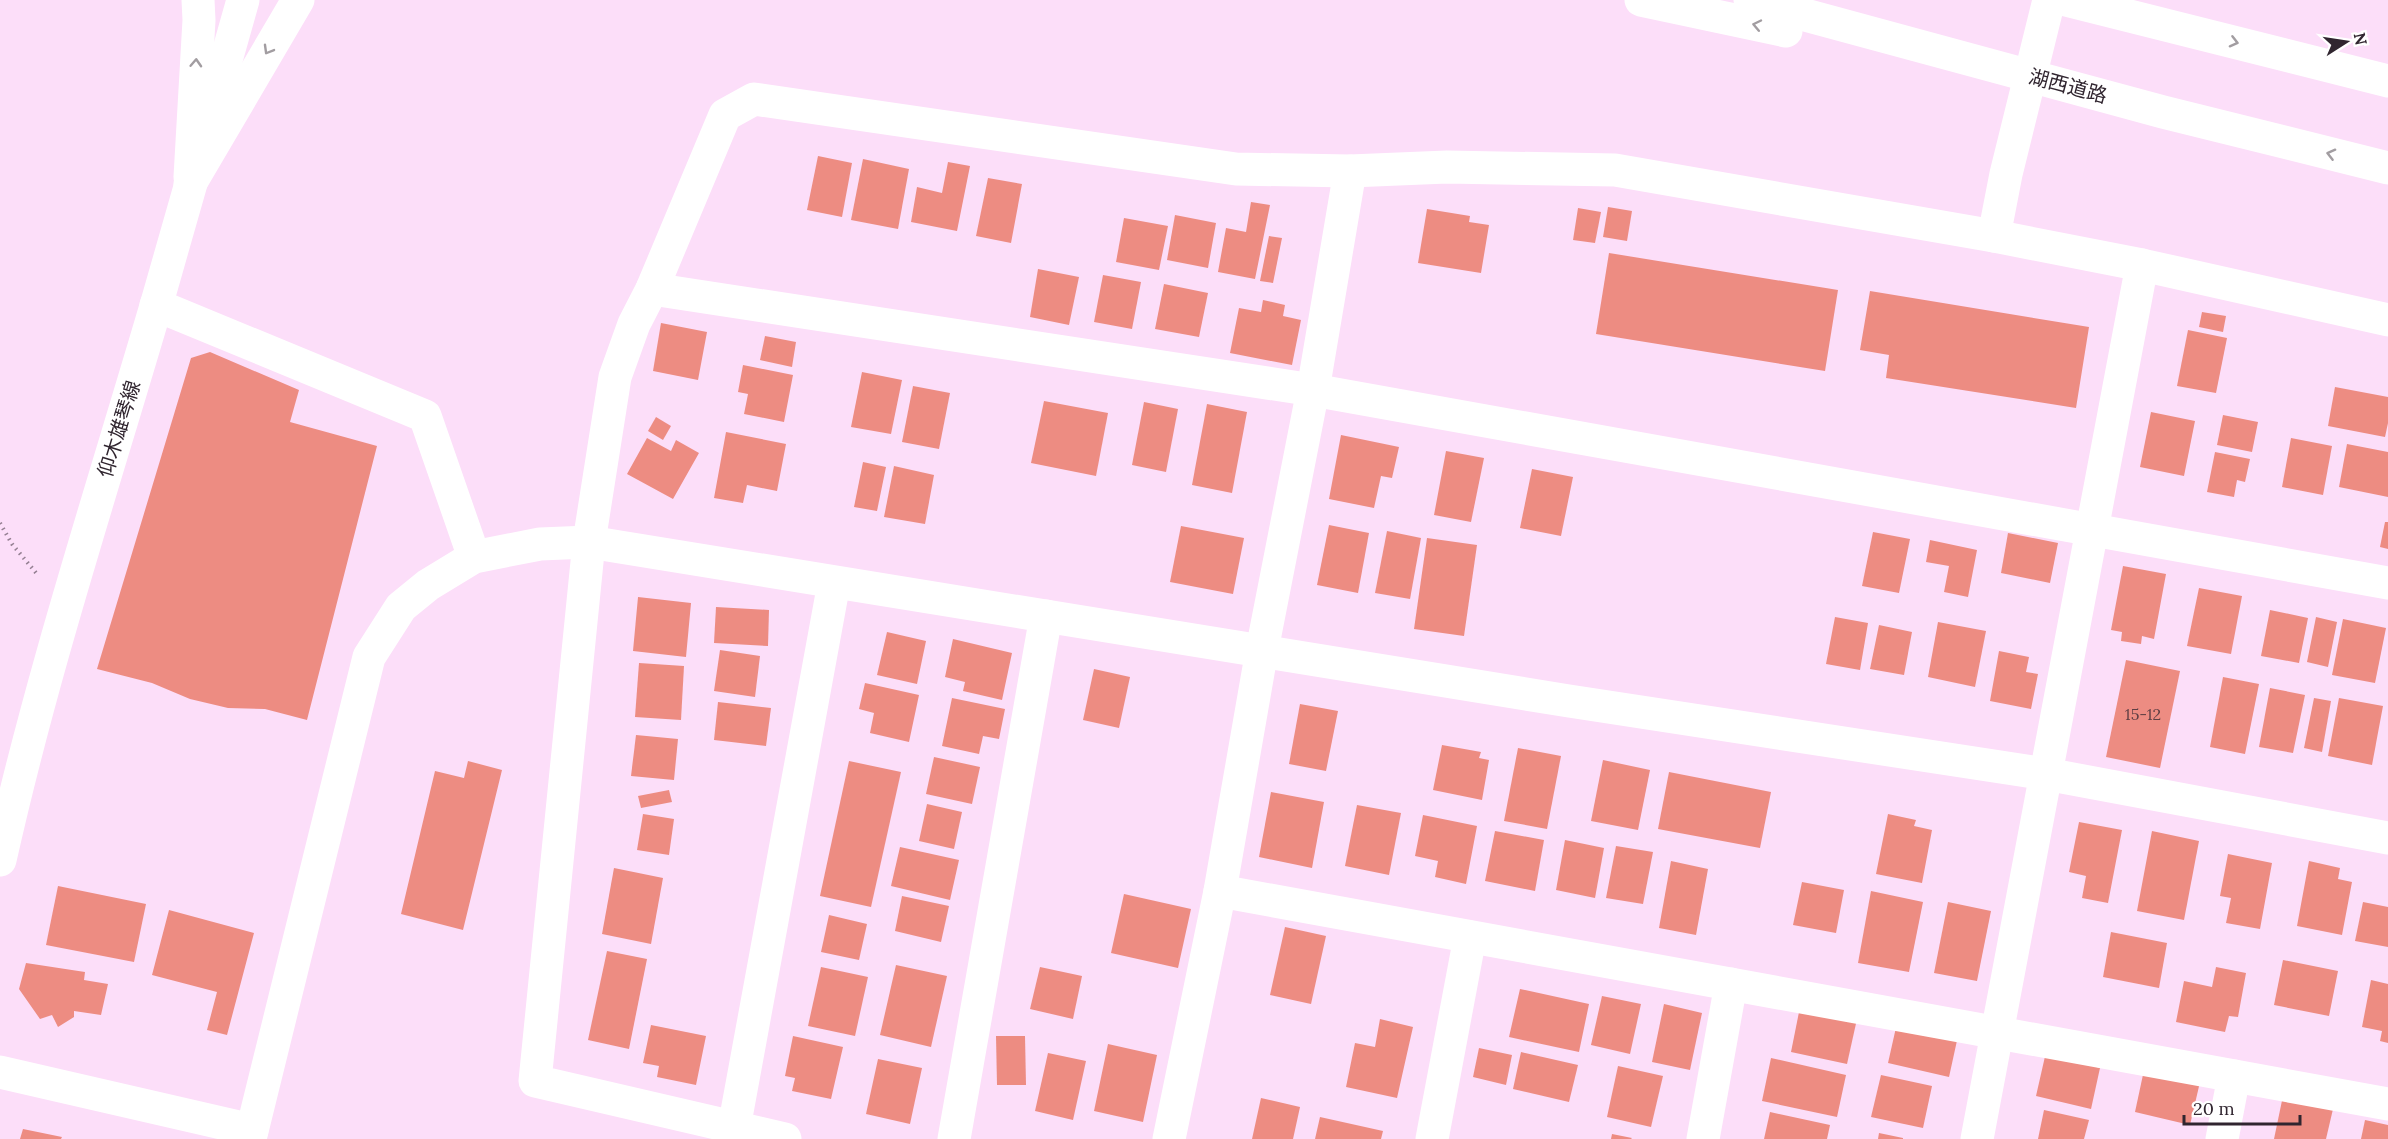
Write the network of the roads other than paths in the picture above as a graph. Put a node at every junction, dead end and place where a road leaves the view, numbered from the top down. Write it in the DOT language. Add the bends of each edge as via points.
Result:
graph roads {
  1 [pos="198,0"];
  2 [pos="243,0"];
  3 [pos="298,0"];
  4 [pos="1641,0"];
  5 [pos="1750,0"];
  6 [pos="2049,0"];
  7 [pos="2066,0"];
  8 [pos="2087,0"];
  9 [pos="2178,27"];
  10 [pos="2388,81"];
  11 [pos="2163,112"];
  12 [pos="2388,168"];
  13 [pos="1350,171"];
  14 [pos="190,184"];
  15 [pos="1994,236"];
  16 [pos="2142,265"];
  17 [pos="652,289"];
  18 [pos="156,305"];
  19 [pos="2388,320"];
  20 [pos="1313,390"];
  21 [pos="2092,530"];
  22 [pos="589,542"];
  23 [pos="474,557"];
  24 [pos="834,583"];
  25 [pos="2388,583"];
  26 [pos="1046,616"];
  27 [pos="1262,650"];
  28 [pos="2046,774"];
  29 [pos="2388,838"];
  30 [pos="0,860"];
  31 [pos="1220,891"];
  32 [pos="1470,937"];
  33 [pos="1731,984"];
  34 [pos="1997,1033"];
  35 [pos="0,1072"];
  36 [pos="2234,1076"];
  37 [pos="2388,1104"];
  38 [pos="733,1133"];
  39 [pos="251,1135"];
  40 [pos="785,1139"];
  41 [pos="954,1139"];
  42 [pos="1169,1139"];
  43 [pos="1432,1139"];
  44 [pos="1703,1139"];
  45 [pos="1977,1139"];
  46 [pos="2222,1139"];
  14 -- 1 [label="main road, one-way"];
  2 -- 14 [label="main road, 仰木雄琴線"];
  3 -- 14 [label="main road, one-way"];
  11 -- 4 [label="main road, one-way"];
  5 -- 11 [label="main road, 湖西道路"];
  6 -- 15 [label="main road"];
  7 -- 9 [label="main road"];
  8 -- 9 [label="main road"];
  9 -- 10 [label="main road, one-way"];
  12 -- 11 [label="main road, 湖西道路, one-way"];
  13 -- 15 [label="main road" via="1447,167 1615,170"];
  13 -- 17 [label="main road" via="1236,169 754,99 725,115"];
  13 -- 20 [label="main road"];
  14 -- 18 [label="main road, 仰木雄琴線"];
  15 -- 16 [label="main road"];
  16 -- 19 [label="main road"];
  16 -- 21 [label="main road"];
  17 -- 20 [label="main road"];
  17 -- 22 [label="main road" via="634,324 615,377"];
  18 -- 23 [label="main road" via="425,416"];
  18 -- 30 [label="main road, 仰木雄琴線" via="65,607"];
  20 -- 21 [label="main road"];
  20 -- 27 [label="main road"];
  21 -- 25 [label="main road"];
  21 -- 28 [label="main road"];
  22 -- 23 [label="main road" via="540,544"];
  22 -- 24 [label="main road"];
  22 -- 38 [label="main road" via="535,1081"];
  23 -- 39 [label="main road" via="400,607 369,657"];
  24 -- 26 [label="main road"];
  24 -- 38 [label="main road"];
  26 -- 27 [label="main road"];
  26 -- 41 [label="main road"];
  27 -- 28 [label="main road"];
  27 -- 31 [label="main road"];
  28 -- 29 [label="main road"];
  28 -- 34 [label="main road"];
  31 -- 32 [label="main road"];
  31 -- 42 [label="main road"];
  32 -- 33 [label="main road"];
  32 -- 43 [label="main road"];
  33 -- 34 [label="main road"];
  33 -- 44 [label="main road"];
  34 -- 36 [label="main road"];
  34 -- 45 [label="main road"];
  35 -- 39 [label="main road"];
  36 -- 37 [label="main road"];
  36 -- 46 [label="main road"];
  38 -- 40 [label="main road"];
}
